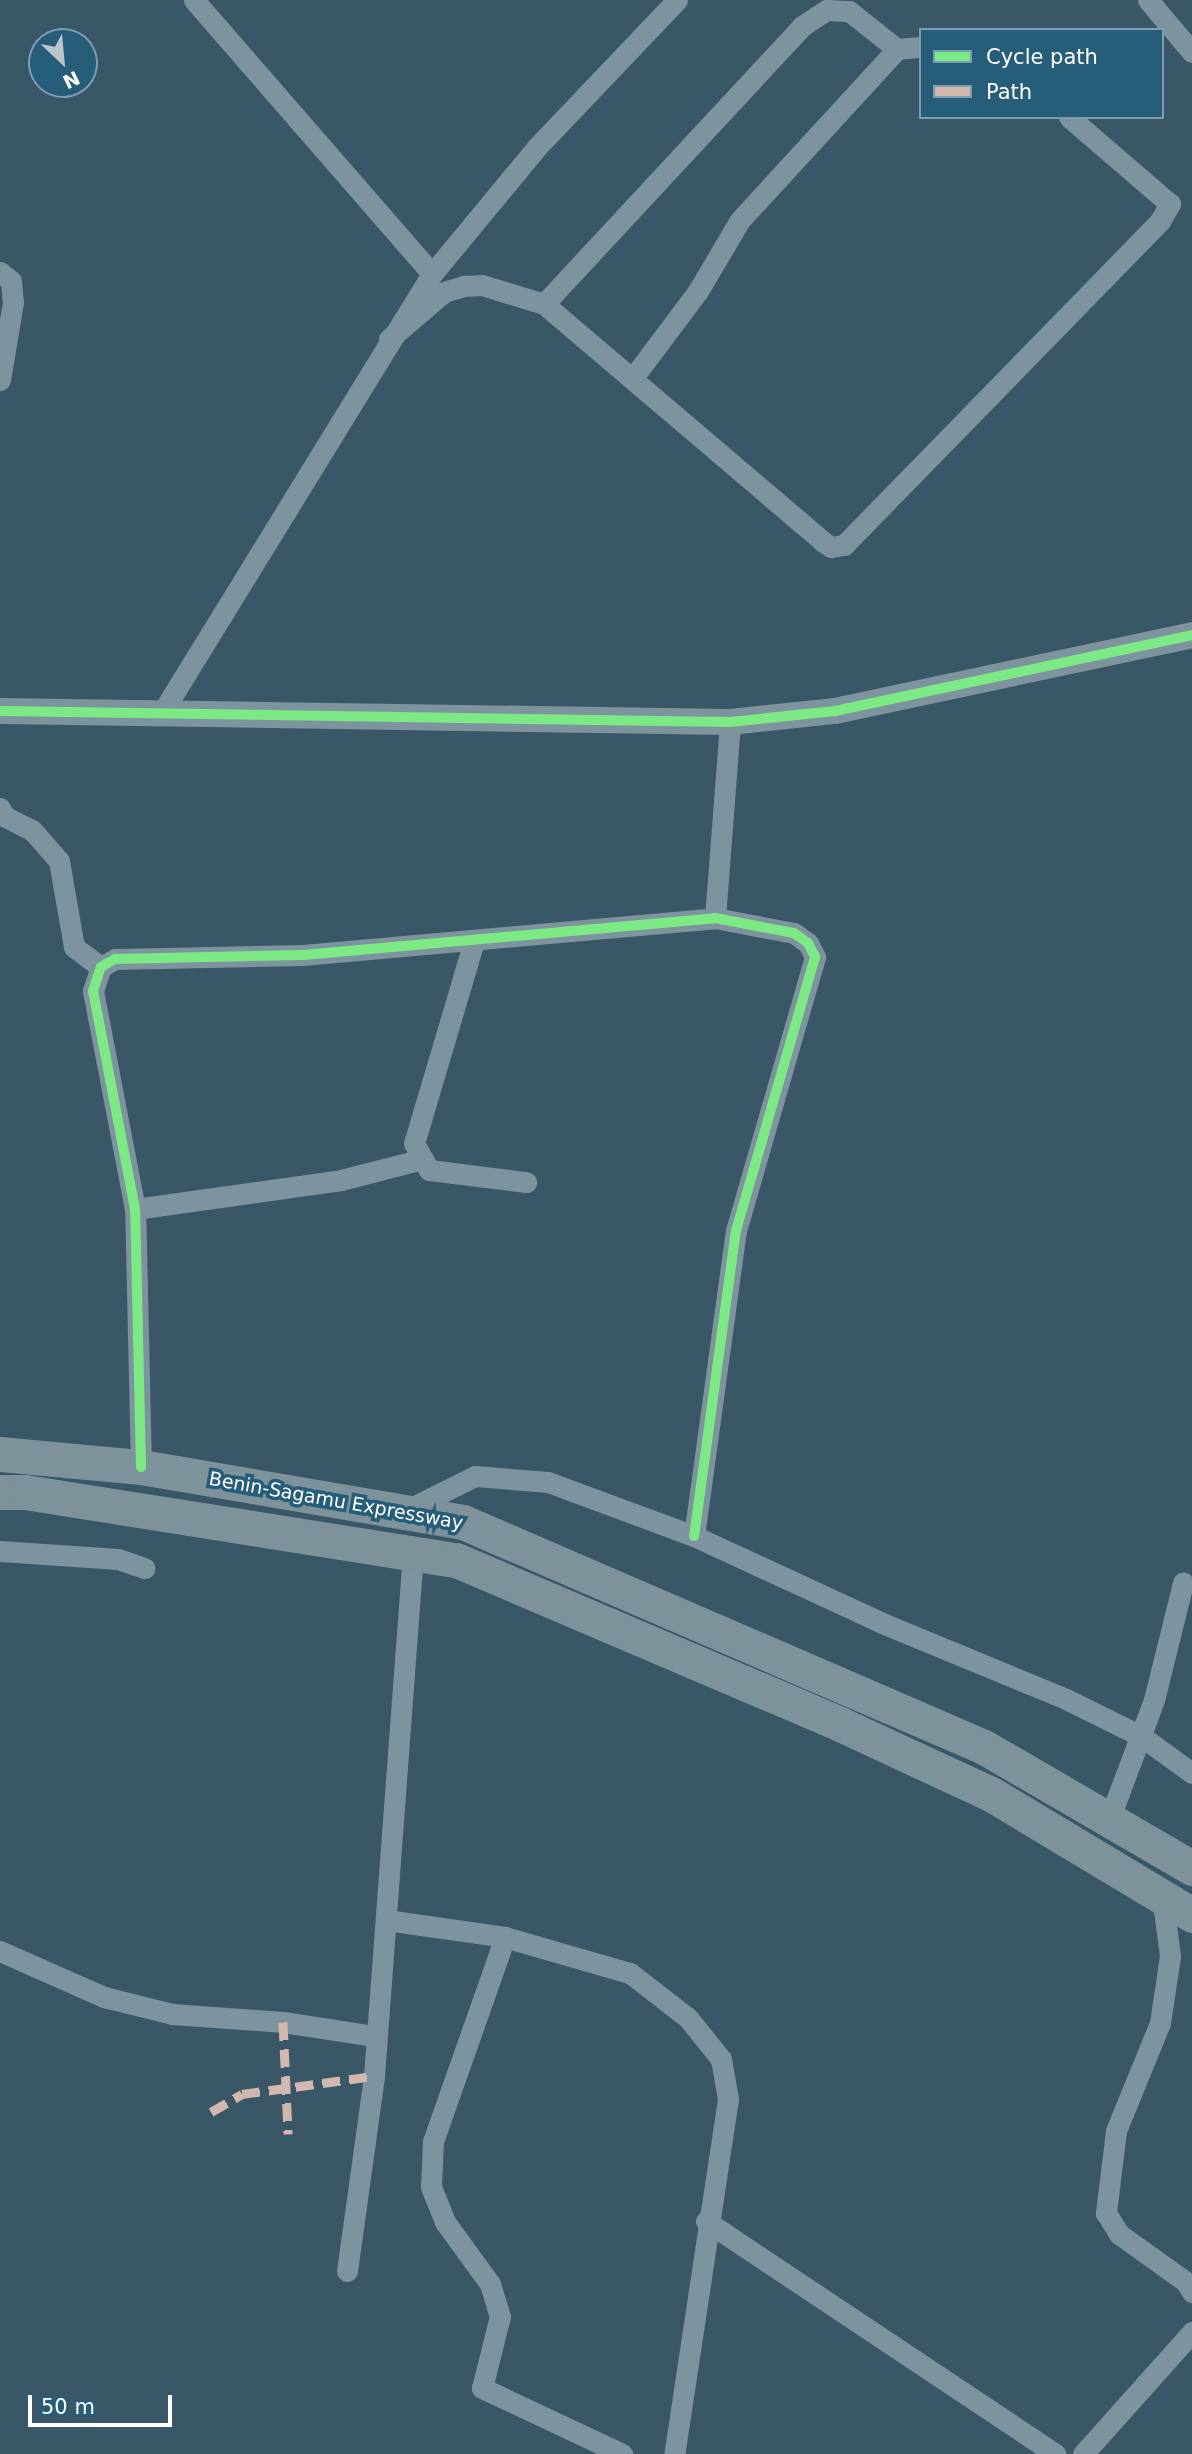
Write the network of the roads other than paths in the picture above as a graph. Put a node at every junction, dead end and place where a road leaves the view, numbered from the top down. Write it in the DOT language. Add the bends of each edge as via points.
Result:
graph roads {
  1 [pos="194,0"];
  2 [pos="677,0"];
  3 [pos="1148,0"];
  4 [pos="919,47"];
  5 [pos="897,49"];
  6 [pos="1192,52"];
  7 [pos="1071,119"];
  8 [pos="0,272"];
  9 [pos="432,275"];
  10 [pos="544,304"];
  11 [pos="389,339"];
  12 [pos="632,379"];
  13 [pos="0,380"];
  14 [pos="1192,635"];
  15 [pos="0,711"];
  16 [pos="163,711"];
  17 [pos="730,722"];
  18 [pos="0,808"];
  19 [pos="715,918"];
  20 [pos="474,941"];
  21 [pos="101,967"];
  22 [pos="419,1160"];
  23 [pos="526,1182"];
  24 [pos="135,1209"];
  25 [pos="0,1454"];
  26 [pos="141,1467"];
  27 [pos="0,1492"];
  28 [pos="405,1511"];
  29 [pos="694,1536"];
  30 [pos="0,1551"];
  31 [pos="413,1552"];
  32 [pos="144,1568"];
  33 [pos="1183,1583"];
  34 [pos="1141,1736"];
  35 [pos="1192,1773"];
  36 [pos="1110,1817"];
  37 [pos="1192,1868"];
  38 [pos="1163,1895"];
  39 [pos="1192,1915"];
  40 [pos="386,1920"];
  41 [pos="505,1937"];
  42 [pos="0,1951"];
  43 [pos="375,2036"];
  44 [pos="706,2221"];
  45 [pos="347,2271"];
  46 [pos="1192,2292"];
  47 [pos="1192,2332"];
  48 [pos="622,2454"];
  49 [pos="674,2454"];
  50 [pos="1056,2454"];
  51 [pos="1083,2454"];
  1 -- 9 [label="street"];
  2 -- 9 [label="street" via="537,147"];
  3 -- 6 [label="street"];
  4 -- 5 [label="street"];
  5 -- 10 [label="street" via="849,11 827,10 802,26"];
  5 -- 12 [label="street" via="740,220 698,291"];
  7 -- 12 [label="street" via="1170,204 1160,221 844,545 831,547 822,541"];
  8 -- 13 [label="street" via="11,281 13,302"];
  9 -- 11 [label="street"];
  10 -- 11 [label="street" via="482,285 464,286 444,292"];
  10 -- 12 [label="street"];
  11 -- 16 [label="street"];
  14 -- 17 [label="street" via="835,711"];
  15 -- 16 [label="street"];
  16 -- 17 [label="street"];
  17 -- 19 [label="street"];
  18 -- 21 [label="street" via="4,816 32,830 59,861 74,947"];
  19 -- 20 [label="street"];
  19 -- 29 [label="street" via="794,933 808,943 815,957 736,1230"];
  20 -- 21 [label="street" via="303,955 115,959"];
  20 -- 22 [label="street" via="414,1143"];
  21 -- 24 [label="street" via="93,991"];
  22 -- 23 [label="street" via="429,1170"];
  22 -- 24 [label="street" via="341,1180"];
  24 -- 26 [label="street"];
  25 -- 26 [label="highway, Benin-Sagamu Expressway"];
  26 -- 28 [label="highway, Benin-Sagamu Expressway"];
  27 -- 31 [label="highway, Benin-Sagamu Expressway" via="25,1492"];
  28 -- 29 [label="street" via="475,1475 548,1482"];
  28 -- 36 [label="highway, Benin-Sagamu Expressway" via="463,1522 850,1687 984,1747"];
  29 -- 34 [label="street"];
  30 -- 32 [label="street" via="118,1559"];
  31 -- 38 [label="highway, Benin-Sagamu Expressway" via="456,1560 840,1724 991,1794"];
  31 -- 40 [label="street"];
  33 -- 34 [label="street"];
  34 -- 35 [label="street"];
  34 -- 36 [label="street"];
  36 -- 37 [label="highway, Benin-Sagamu Expressway"];
  38 -- 39 [label="highway, Benin-Sagamu Expressway"];
  38 -- 46 [label="street" via="1170,1956 1160,2023 1116,2131 1106,2213 1119,2234 1186,2282"];
  40 -- 41 [label="street"];
  40 -- 43 [label="street"];
  41 -- 44 [label="street" via="629,1973 688,2018 720,2059 728,2099"];
  41 -- 48 [label="street" via="433,2141 431,2187 445,2222 490,2284 500,2316 482,2388"];
  42 -- 43 [label="street" via="104,1997 172,2014 283,2022"];
  43 -- 45 [label="street"];
  44 -- 49 [label="street" via="696,2323"];
  44 -- 50 [label="street" via="940,2372"];
  47 -- 51 [label="street"];
}
